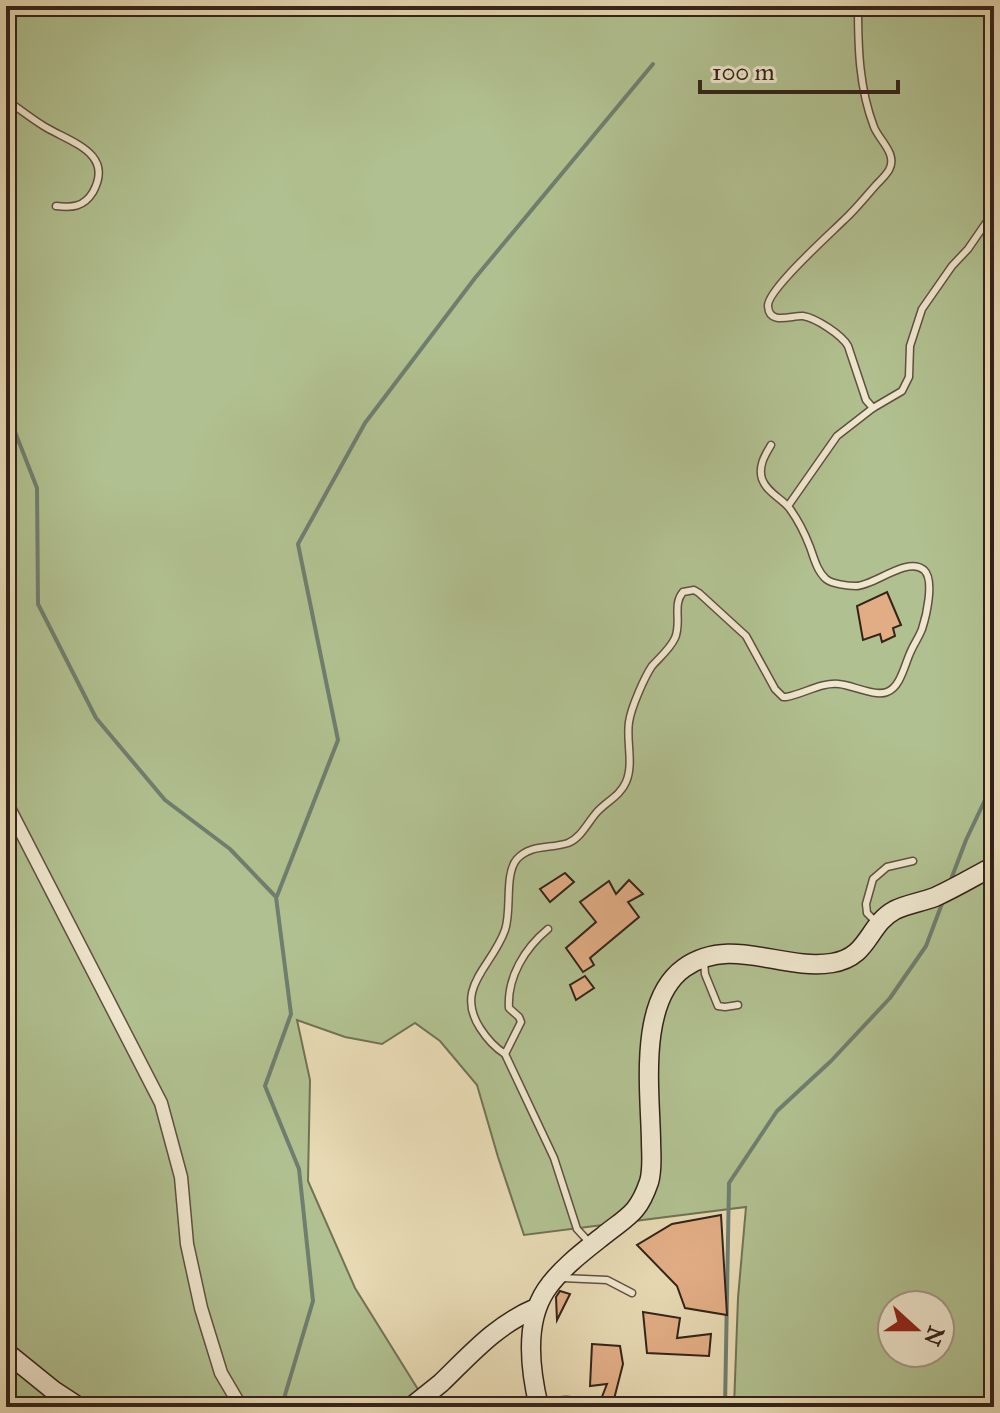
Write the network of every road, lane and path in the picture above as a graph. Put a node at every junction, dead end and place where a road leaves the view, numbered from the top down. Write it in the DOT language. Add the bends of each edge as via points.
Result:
graph roads {
  1 [pos="858,6"];
  2 [pos="6,100"];
  3 [pos="56,206"];
  4 [pos="994,216"];
  5 [pos="873,408"];
  6 [pos="771,445"];
  7 [pos="788,506"];
  8 [pos="7,802"];
  9 [pos="913,861"];
  10 [pos="994,866"];
  11 [pos="878,925"];
  12 [pos="548,929"];
  13 [pos="704,958"];
  14 [pos="738,1005"];
  15 [pos="505,1054"];
  16 [pos="593,1244"];
  17 [pos="556,1278"];
  18 [pos="632,1293"];
  19 [pos="536,1308"];
  20 [pos="6,1352"];
  21 [pos="539,1406"];
  22 [pos="79,1407"];
  23 [pos="241,1407"];
  24 [pos="411,1407"];
  25 [pos="583,1407"];
  1 -- 5 [label="lane" via="865,101 891,156 890,169 781,282 768,306 774,317 808,317 844,339"];
  2 -- 3 [label="lane" via="81,146 98,163 96,186 84,204"];
  4 -- 5 [label="lane" via="922,309 902,391"];
  5 -- 7 [label="lane" via="837,436"];
  6 -- 7 [label="lane" via="761,462 762,478"];
  7 -- 15 [label="lane" via="830,582 856,586 900,568 926,573 929,604 901,677 882,693 839,684 783,697 746,636 699,593 683,592 675,636 650,669 629,718 629,777 623,789 574,839 534,848 514,863 505,929 473,984 470,999 480,1029"];
  8 -- 23 [label="street" via="161,1103 181,1177 187,1244 201,1308 221,1373"];
  9 -- 11 [label="lane" via="887,867 873,879 866,904"];
  10 -- 11 [label="street" via="935,897 894,911"];
  11 -- 13 [label="street" via="854,956 835,963 813,965 731,953"];
  12 -- 15 [label="lane" via="533,941 511,986 509,1008 521,1022"];
  13 -- 14 [label="lane" via="718,1006"];
  13 -- 16 [label="street" via="683,969 665,989 655,1014 650,1043 651,1175 643,1198 633,1214"];
  15 -- 16 [label="lane" via="554,1158 577,1229"];
  16 -- 17 [label="street"];
  17 -- 18 [label="lane" via="607,1280"];
  17 -- 19 [label="street"];
  19 -- 21 [label="street" via="531,1370"];
  19 -- 24 [label="street" via="488,1336"];
  20 -- 22 [label="street"];
  21 -- 25 [label="lane" via="568,1399"];
}
